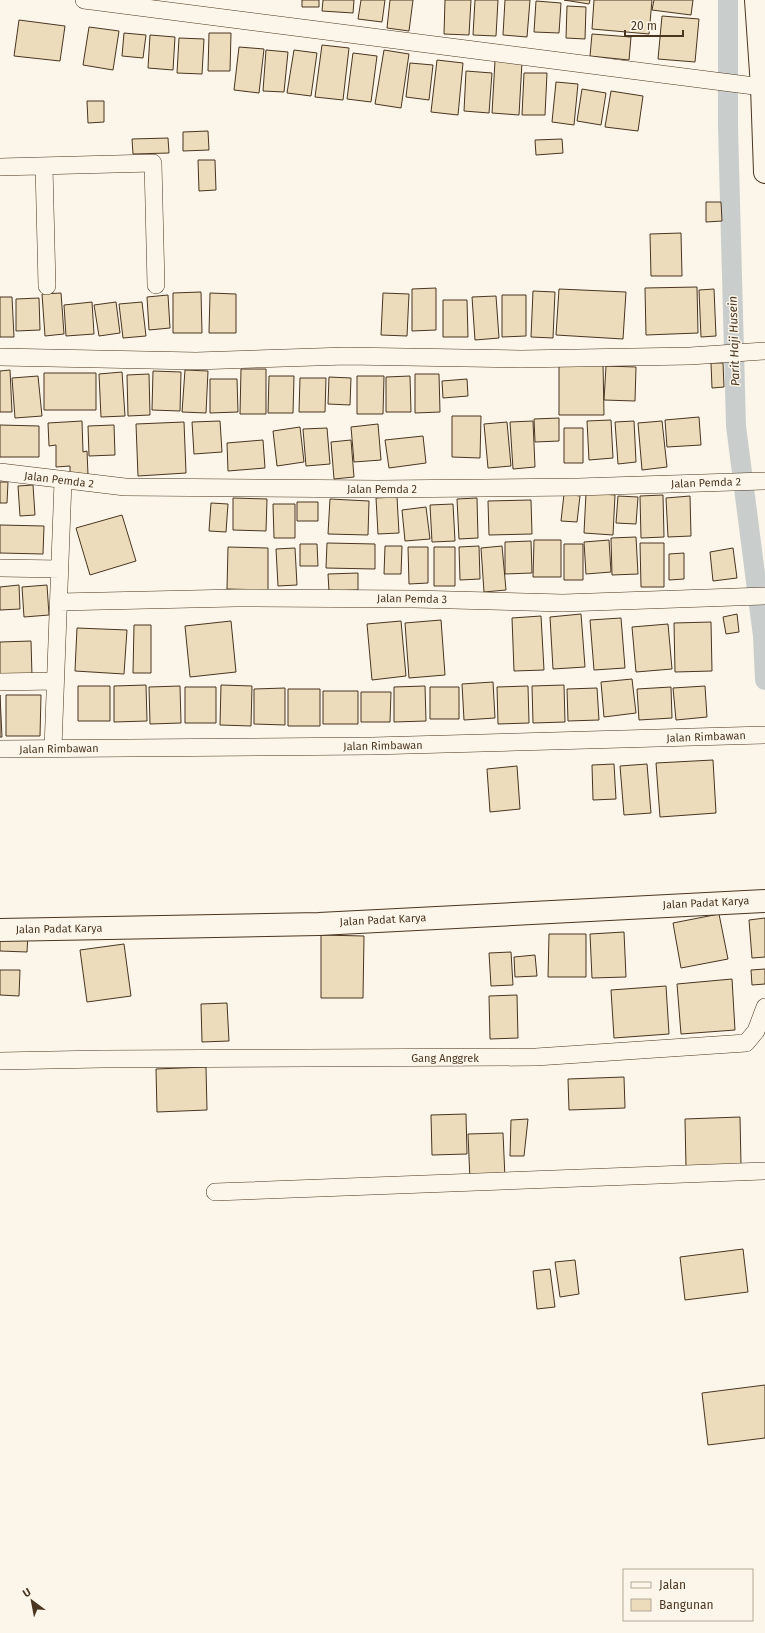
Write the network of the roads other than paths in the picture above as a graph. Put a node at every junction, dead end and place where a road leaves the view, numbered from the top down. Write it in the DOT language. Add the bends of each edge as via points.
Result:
graph roads {
  1 [pos="84,0"];
  2 [pos="756,0"];
  3 [pos="761,38"];
  4 [pos="762,87"];
  5 [pos="765,164"];
  6 [pos="44,166"];
  7 [pos="0,167"];
  8 [pos="765,172"];
  9 [pos="156,285"];
  10 [pos="47,286"];
  11 [pos="765,351"];
  12 [pos="0,357"];
  13 [pos="0,472"];
  14 [pos="63,481"];
  15 [pos="758,481"];
  16 [pos="0,568"];
  17 [pos="60,569"];
  18 [pos="764,596"];
  19 [pos="59,602"];
  20 [pos="54,681"];
  21 [pos="0,682"];
  22 [pos="765,735"];
  23 [pos="53,748"];
  24 [pos="0,749"];
  25 [pos="760,901"];
  26 [pos="0,930"];
  27 [pos="765,1007"];
  28 [pos="0,1061"];
  29 [pos="765,1171"];
  30 [pos="215,1192"];
  1 -- 4 [label="street"];
  2 -- 3 [label="street"];
  3 -- 4 [label="street"];
  4 -- 5 [label="street"];
  5 -- 8 [label="street"];
  6 -- 7 [label="street"];
  6 -- 9 [label="street" via="153,163"];
  6 -- 10 [label="street"];
  11 -- 12 [label="street" via="748,354 521,359 346,356 196,361"];
  13 -- 14 [label="street, Jalan Pemda 2"];
  14 -- 15 [label="street, Jalan Pemda 2" via="125,487 371,489 578,487"];
  14 -- 17 [label="street"];
  16 -- 17 [label="street"];
  17 -- 19 [label="street"];
  18 -- 19 [label="street, Jalan Pemda 3" via="564,603 244,598"];
  19 -- 20 [label="street"];
  20 -- 21 [label="street"];
  20 -- 23 [label="street"];
  22 -- 23 [label="street, Jalan Rimbawan" via="372,746"];
  23 -- 24 [label="street, Jalan Rimbawan"];
  25 -- 26 [label="street, Jalan Padat Karya" via="319,924"];
  27 -- 28 [label="street, Gang Anggrek" via="756,1031 746,1043 536,1058 102,1058"];
  29 -- 30 [label="street"];
}
